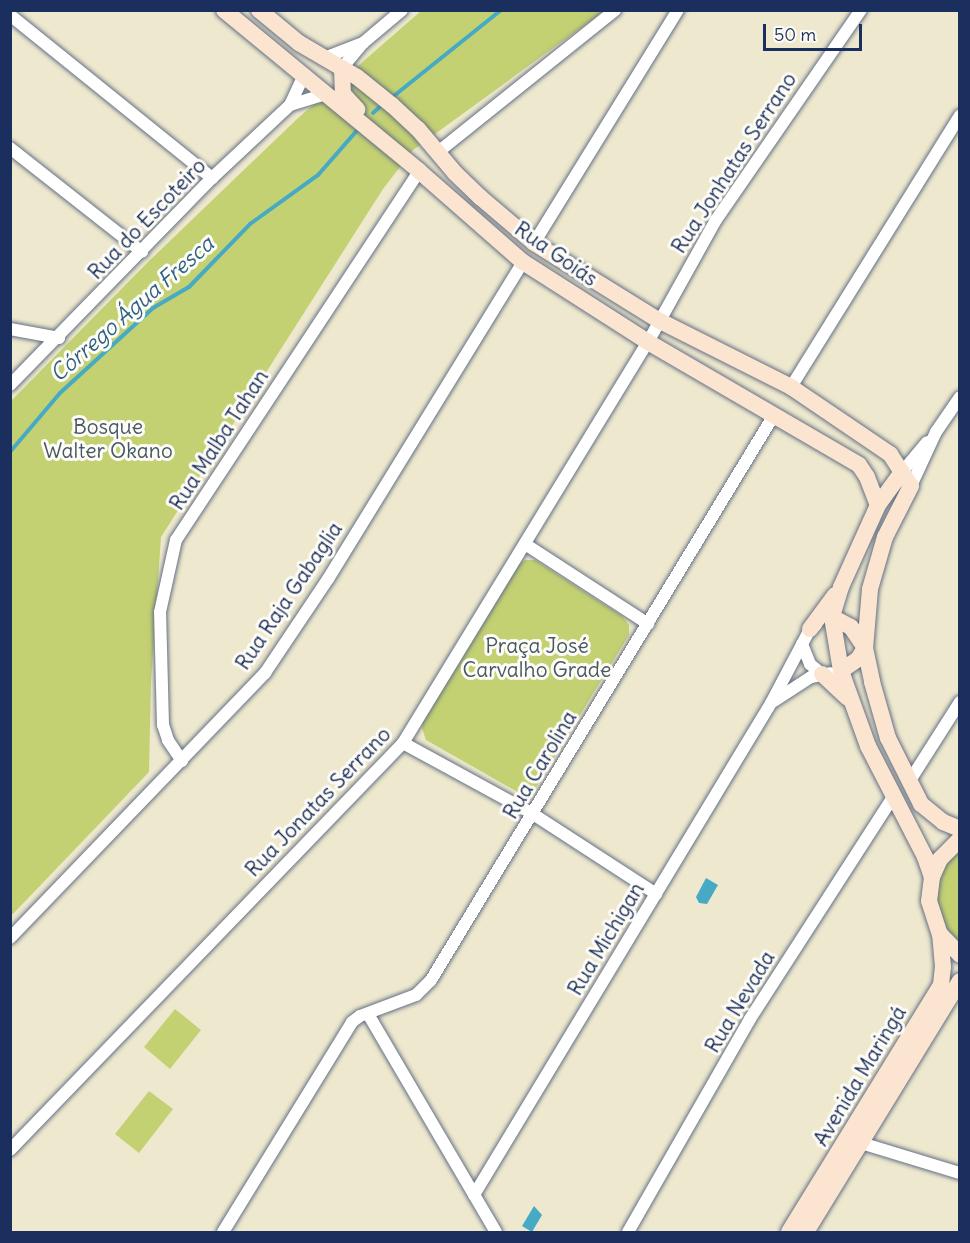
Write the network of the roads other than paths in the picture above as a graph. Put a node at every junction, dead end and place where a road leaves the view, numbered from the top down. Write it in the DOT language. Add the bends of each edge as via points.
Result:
graph roads {
  1 [pos="224,10"];
  2 [pos="259,10"];
  3 [pos="402,10"];
  4 [pos="615,10"];
  5 [pos="678,10"];
  6 [pos="861,10"];
  7 [pos="10,15"];
  8 [pos="299,43"];
  9 [pos="363,43"];
  10 [pos="324,58"];
  11 [pos="342,68"];
  12 [pos="304,75"];
  13 [pos="327,94"];
  14 [pos="290,105"];
  15 [pos="960,115"];
  16 [pos="10,148"];
  17 [pos="438,152"];
  18 [pos="420,171"];
  19 [pos="212,178"];
  20 [pos="534,243"];
  21 [pos="142,252"];
  22 [pos="523,262"];
  23 [pos="660,321"];
  24 [pos="10,330"];
  25 [pos="59,338"];
  26 [pos="648,342"];
  27 [pos="10,385"];
  28 [pos="791,387"];
  29 [pos="960,397"];
  30 [pos="774,415"];
  31 [pos="906,479"];
  32 [pos="878,505"];
  33 [pos="525,544"];
  34 [pos="841,587"];
  35 [pos="832,617"];
  36 [pos="648,624"];
  37 [pos="806,637"];
  38 [pos="865,648"];
  39 [pos="841,671"];
  40 [pos="822,674"];
  41 [pos="960,702"];
  42 [pos="771,703"];
  43 [pos="853,703"];
  44 [pos="403,743"];
  45 [pos="182,761"];
  46 [pos="909,782"];
  47 [pos="893,797"];
  48 [pos="533,814"];
  49 [pos="960,829"];
  50 [pos="960,839"];
  51 [pos="932,877"];
  52 [pos="656,894"];
  53 [pos="940,934"];
  54 [pos="10,938"];
  55 [pos="960,955"];
  56 [pos="960,981"];
  57 [pos="368,1014"];
  58 [pos="861,1143"];
  59 [pos="10,1150"];
  60 [pos="960,1173"];
  61 [pos="474,1195"];
  62 [pos="222,1233"];
  63 [pos="496,1233"];
  64 [pos="628,1233"];
  65 [pos="789,1233"];
  66 [pos="806,1233"];
  1 -- 12 [label="main road, Rua Goiás"];
  2 -- 8 [label="main road, Rua Goiás"];
  3 -- 9 [label="street"];
  4 -- 17 [label="street"];
  5 -- 20 [label="street"];
  6 -- 23 [label="street, Rua Jonhatas Serrano" via="716,220"];
  7 -- 19 [label="street"];
  8 -- 10 [label="main road, Rua Goiás"];
  8 -- 12 [label="main road" via="306,60"];
  9 -- 10 [label="street"];
  9 -- 11 [label="street"];
  10 -- 11 [label="main road, Rua Goiás"];
  11 -- 17 [label="main road, Rua Goiás" via="392,105"];
  11 -- 18 [label="main road" via="343,94 404,150"];
  12 -- 13 [label="main road, Rua Goiás"];
  12 -- 14 [label="street, Rua do Escoteiro"];
  13 -- 14 [label="street"];
  13 -- 18 [label="main road, Rua Goiás"];
  14 -- 19 [label="street, Rua do Escoteiro"];
  15 -- 28 [label="street"];
  16 -- 21 [label="street"];
  17 -- 20 [label="main road, Rua Goiás" via="480,197"];
  18 -- 22 [label="main road, Rua Goiás"];
  18 -- 45 [label="street, Rua Malba Tahan" via="176,540 160,612 162,702 168,740"];
  19 -- 21 [label="street, Rua do Escoteiro"];
  20 -- 23 [label="main road, Rua Goiás"];
  21 -- 25 [label="street, Rua do Escoteiro"];
  22 -- 26 [label="main road, Rua Goiás"];
  22 -- 45 [label="street, Rua Raja Gabaglia" via="328,579 265,673"];
  23 -- 26 [label="street, Rua Jonhatas Serrano"];
  23 -- 28 [label="main road, Rua Goiás"];
  24 -- 25 [label="street"];
  25 -- 27 [label="street, Rua do Escoteiro"];
  26 -- 30 [label="main road, Rua Goiás"];
  26 -- 33 [label="street, Rua Jonatas Serrano"];
  28 -- 31 [label="main road, Rua Goiás" via="890,454"];
  29 -- 31 [label="street"];
  30 -- 32 [label="main road, Rua Goiás" via="859,465"];
  30 -- 36 [label="street, Rua Carolina"];
  31 -- 32 [label="main road"];
  31 -- 38 [label="main road" via="870,589"];
  32 -- 34 [label="main road"];
  33 -- 36 [label="street"];
  33 -- 44 [label="street, Rua Jonatas Serrano"];
  34 -- 35 [label="main road"];
  34 -- 37 [label="main road"];
  35 -- 37 [label="street"];
  35 -- 38 [label="main road" via="851,627"];
  35 -- 39 [label="main road"];
  36 -- 48 [label="street, Rua Carolina"];
  37 -- 40 [label="street" via="810,664"];
  37 -- 42 [label="street, Rua Michigan"];
  38 -- 39 [label="main road" via="858,659"];
  38 -- 46 [label="main road" via="888,738"];
  39 -- 40 [label="street, Rua Michigan"];
  39 -- 43 [label="main road"];
  40 -- 42 [label="street, Rua Michigan"];
  40 -- 43 [label="main road"];
  41 -- 46 [label="street"];
  42 -- 52 [label="street, Rua Michigan"];
  43 -- 47 [label="main road" via="868,746"];
  44 -- 48 [label="street"];
  44 -- 59 [label="street, Rua Jonatas Serrano"];
  45 -- 54 [label="street, Rua Raja Gabaglia"];
  46 -- 49 [label="main road" via="930,814"];
  47 -- 51 [label="main road"];
  47 -- 64 [label="street, Rua Nevada" via="750,1019"];
  48 -- 52 [label="street"];
  48 -- 57 [label="street, Rua Carolina" via="425,988 404,1001"];
  50 -- 51 [label="main road" via="940,859"];
  51 -- 53 [label="main road" via="929,901"];
  52 -- 61 [label="street, Rua Michigan"];
  53 -- 55 [label="main road"];
  53 -- 65 [label="main road, Avenida Maringá" via="940,985"];
  56 -- 58 [label="main road, Avenida Maringá"];
  57 -- 61 [label="street"];
  57 -- 62 [label="street, Rua Carolina" via="346,1029"];
  58 -- 60 [label="street"];
  58 -- 66 [label="main road, Avenida Maringá"];
  61 -- 63 [label="street"];
}
